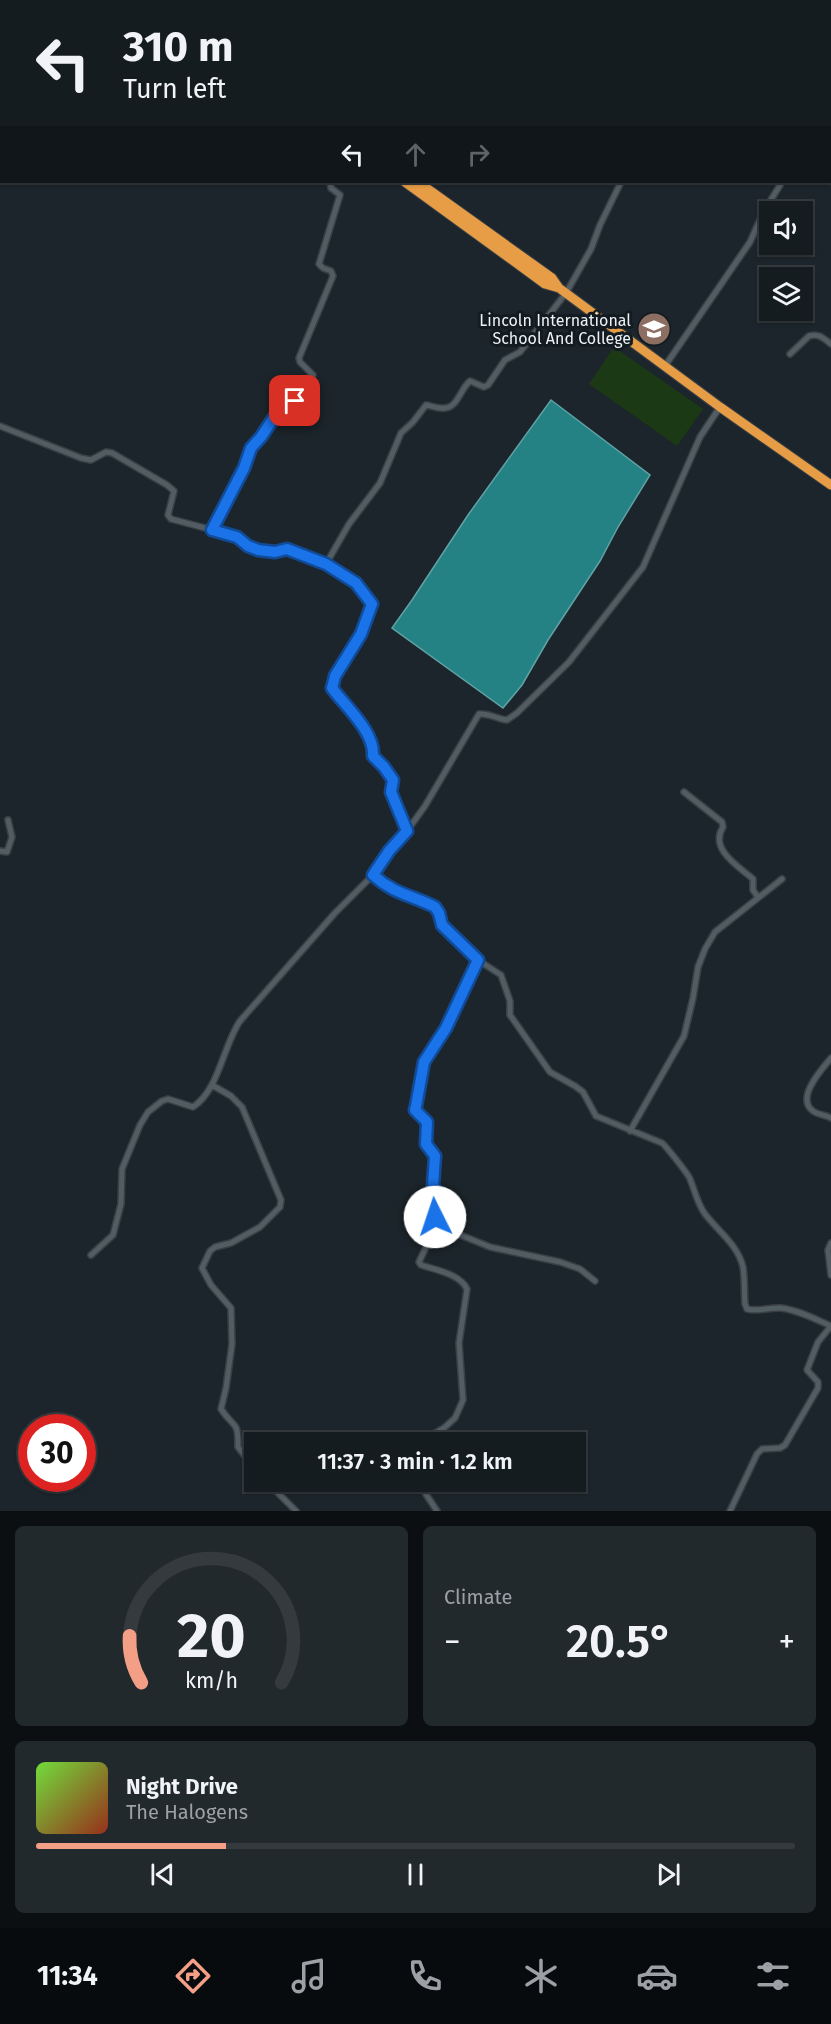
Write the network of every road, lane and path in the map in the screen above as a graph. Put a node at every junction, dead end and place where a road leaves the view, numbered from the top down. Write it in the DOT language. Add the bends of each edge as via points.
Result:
graph roads {
  1 [pos="330,183"];
  2 [pos="406,183"];
  3 [pos="419,183"];
  4 [pos="621,183"];
  5 [pos="781,183"];
  6 [pos="562,290"];
  7 [pos="831,344"];
  8 [pos="790,354"];
  9 [pos="665,366"];
  10 [pos="720,407"];
  11 [pos="0,426"];
  12 [pos="831,485"];
  13 [pos="212,530"];
  14 [pos="326,564"];
  15 [pos="684,792"];
  16 [pos="8,820"];
  17 [pos="407,831"];
  18 [pos="0,851"];
  19 [pos="373,875"];
  20 [pos="782,879"];
  21 [pos="759,897"];
  22 [pos="478,960"];
  23 [pos="831,1058"];
  24 [pos="212,1085"];
  25 [pos="831,1118"];
  26 [pos="630,1131"];
  27 [pos="434,1230"];
  28 [pos="831,1243"];
  29 [pos="91,1255"];
  30 [pos="831,1275"];
  31 [pos="595,1281"];
  32 [pos="831,1326"];
  33 [pos="438,1432"];
  34 [pos="244,1455"];
  35 [pos="277,1492"];
  36 [pos="425,1492"];
  37 [pos="296,1511"];
  38 [pos="437,1511"];
  39 [pos="730,1511"];
  1 -- 13 [label="street" via="340,195 319,264 332,271 333,276 299,358 314,375 304,392 277,413 251,448"];
  2 -- 6 [label="highway" via="545,284"];
  3 -- 6 [label="highway" via="552,278"];
  4 -- 6 [label="street" via="591,249"];
  5 -- 9 [label="street" via="750,242"];
  6 -- 9 [label="highway"];
  6 -- 14 [label="street" via="520,352 505,360 488,385 470,381 449,408 426,405 401,433 380,483 349,524"];
  7 -- 8 [label="street" via="813,335"];
  9 -- 10 [label="highway"];
  10 -- 12 [label="highway"];
  10 -- 17 [label="street" via="700,437 643,567 569,662 517,713 507,720 479,714"];
  11 -- 13 [label="street" via="81,458 91,460 112,453 174,491 168,515 171,519"];
  13 -- 14 [label="street" via="237,537 258,550 287,549"];
  14 -- 17 [label="street" via="356,583 372,604 332,688 369,736 373,756 393,780 391,792"];
  15 -- 21 [label="street" via="724,824 719,835 723,850 753,879 753,890"];
  16 -- 18 [label="street" via="12,837 7,852"];
  17 -- 19 [label="street"];
  19 -- 22 [label="street" via="386,887 435,907 442,925"];
  19 -- 24 [label="street" via="240,1021"];
  20 -- 21 [label="street"];
  21 -- 26 [label="street" via="715,933 705,949 684,1036"];
  22 -- 26 [label="street" via="501,975 510,1001 510,1015 550,1072 583,1092 596,1116"];
  22 -- 27 [label="street" via="446,1028 424,1062 415,1110 427,1122 426,1144 435,1156 433,1185 438,1198"];
  23 -- 25 [label="street" via="812,1082 808,1095 812,1111"];
  24 -- 29 [label="street" via="193,1107 168,1099 148,1112 122,1169 121,1204 113,1235"];
  24 -- 34 [label="street" via="242,1107 281,1200 280,1208 260,1227 210,1251 202,1268 231,1308 232,1344 221,1409 236,1425 238,1447"];
  26 -- 32 [label="street" via="665,1146 688,1175 705,1213 734,1248 743,1266 747,1309 784,1308"];
  27 -- 31 [label="street" via="560,1262 580,1269"];
  27 -- 33 [label="street" via="418,1262 455,1277 467,1289 459,1343 463,1400 455,1418"];
  28 -- 30 [label="street"];
  32 -- 39 [label="street" via="818,1342 807,1370 818,1382 818,1388 785,1445 762,1449 757,1454"];
  35 -- 37 [label="street"];
  36 -- 38 [label="street"];
}
